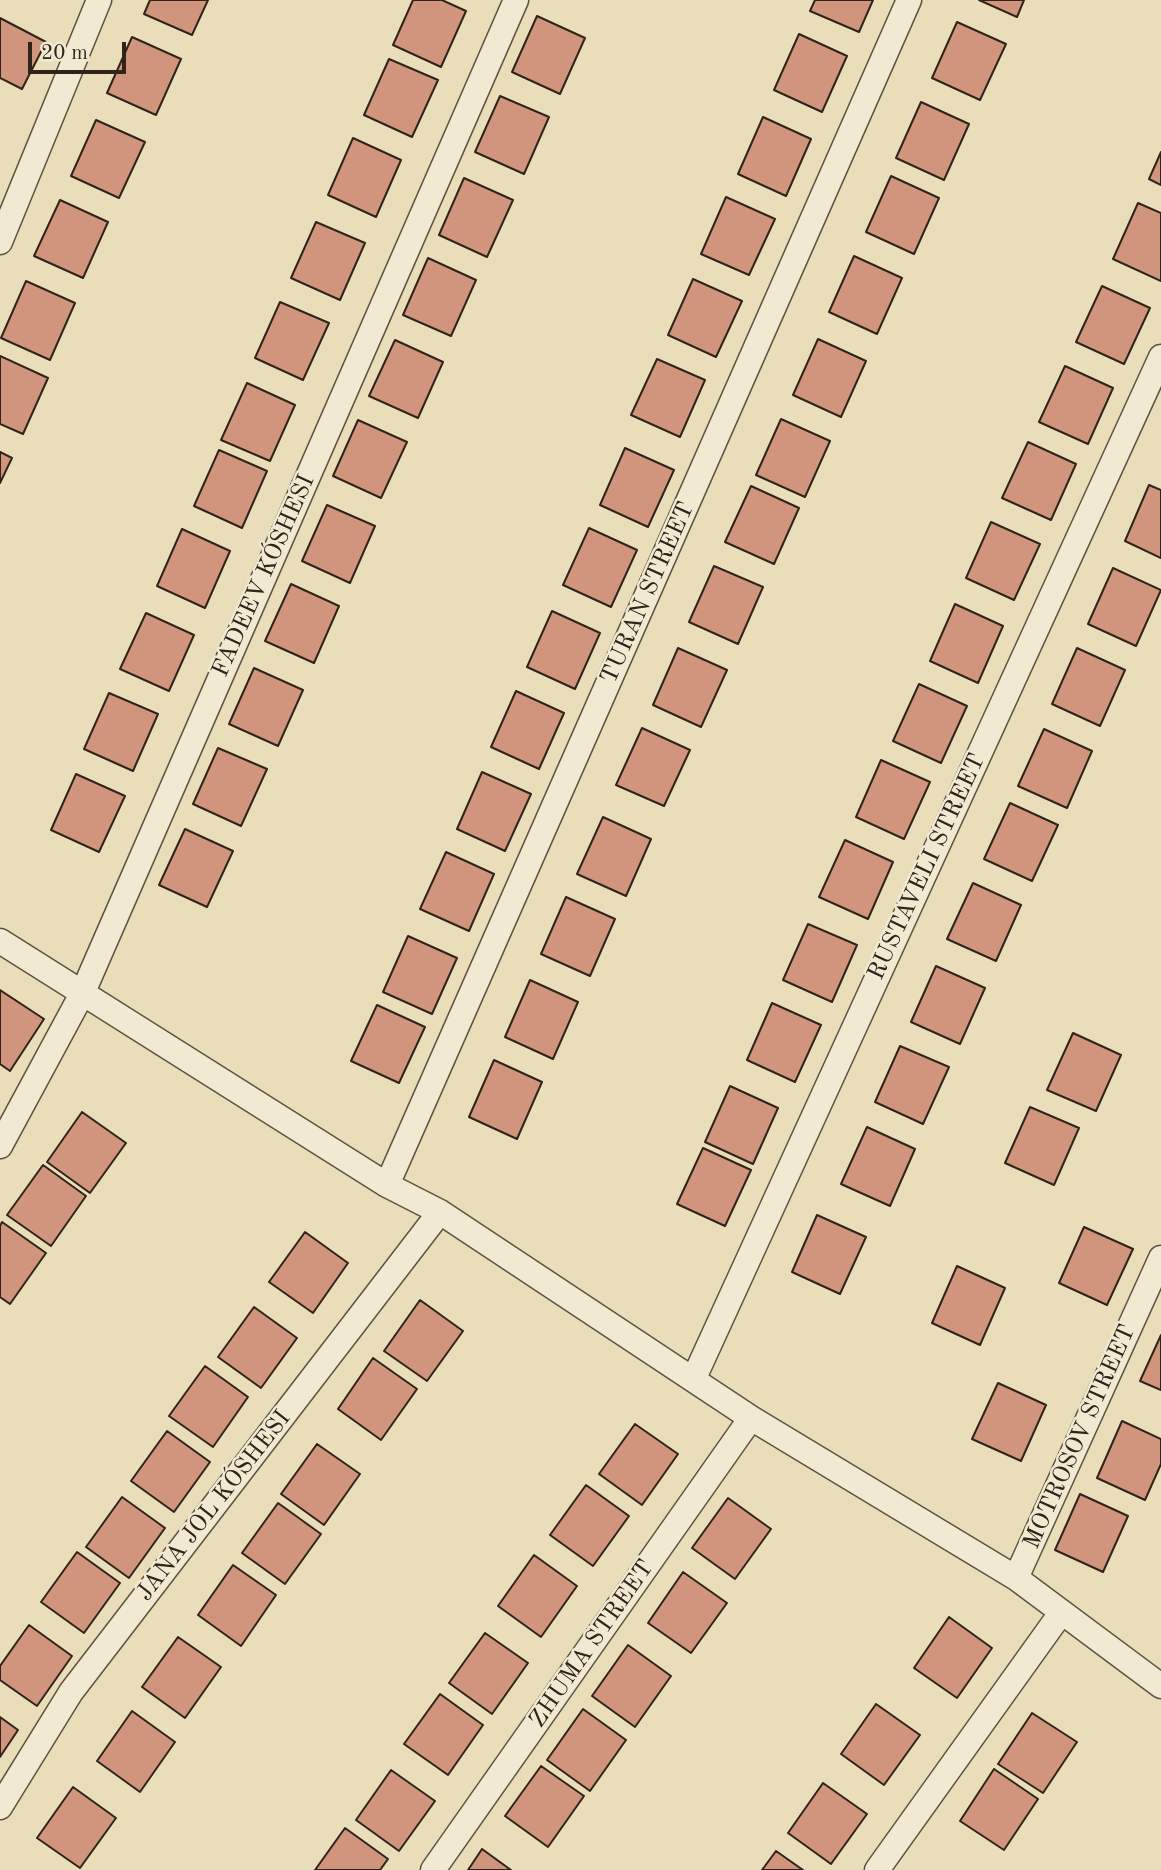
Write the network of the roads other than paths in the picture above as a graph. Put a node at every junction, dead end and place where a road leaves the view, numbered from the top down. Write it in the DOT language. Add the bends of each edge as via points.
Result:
graph roads {
  1 [pos="99,0"];
  2 [pos="516,0"];
  3 [pos="909,0"];
  4 [pos="0,242"];
  5 [pos="1161,357"];
  6 [pos="0,942"];
  7 [pos="83,992"];
  8 [pos="0,1146"];
  9 [pos="387,1185"];
  10 [pos="440,1212"];
  11 [pos="1161,1258"];
  12 [pos="694,1378"];
  13 [pos="751,1418"];
  14 [pos="1016,1578"];
  15 [pos="1061,1613"];
  16 [pos="1161,1686"];
  17 [pos="0,1807"];
  18 [pos="433,1870"];
  19 [pos="877,1870"];
  1 -- 4 [label="street"];
  2 -- 7 [label="street, FADEEV KÓSHESI"];
  3 -- 9 [label="street, TURAN STREET"];
  5 -- 12 [label="street, RUSTAVELI STREET"];
  6 -- 7 [label="street"];
  7 -- 8 [label="street, FADEEV KÓSHESI"];
  7 -- 9 [label="street"];
  9 -- 10 [label="street"];
  10 -- 12 [label="street"];
  10 -- 17 [label="street, JANA JOL KÓSHESI" via="71,1692"];
  11 -- 14 [label="street, MOTROSOV STREET"];
  12 -- 13 [label="street"];
  13 -- 14 [label="street"];
  13 -- 18 [label="street, ZHUMA STREET"];
  14 -- 15 [label="street"];
  15 -- 16 [label="street"];
  15 -- 19 [label="street"];
}
